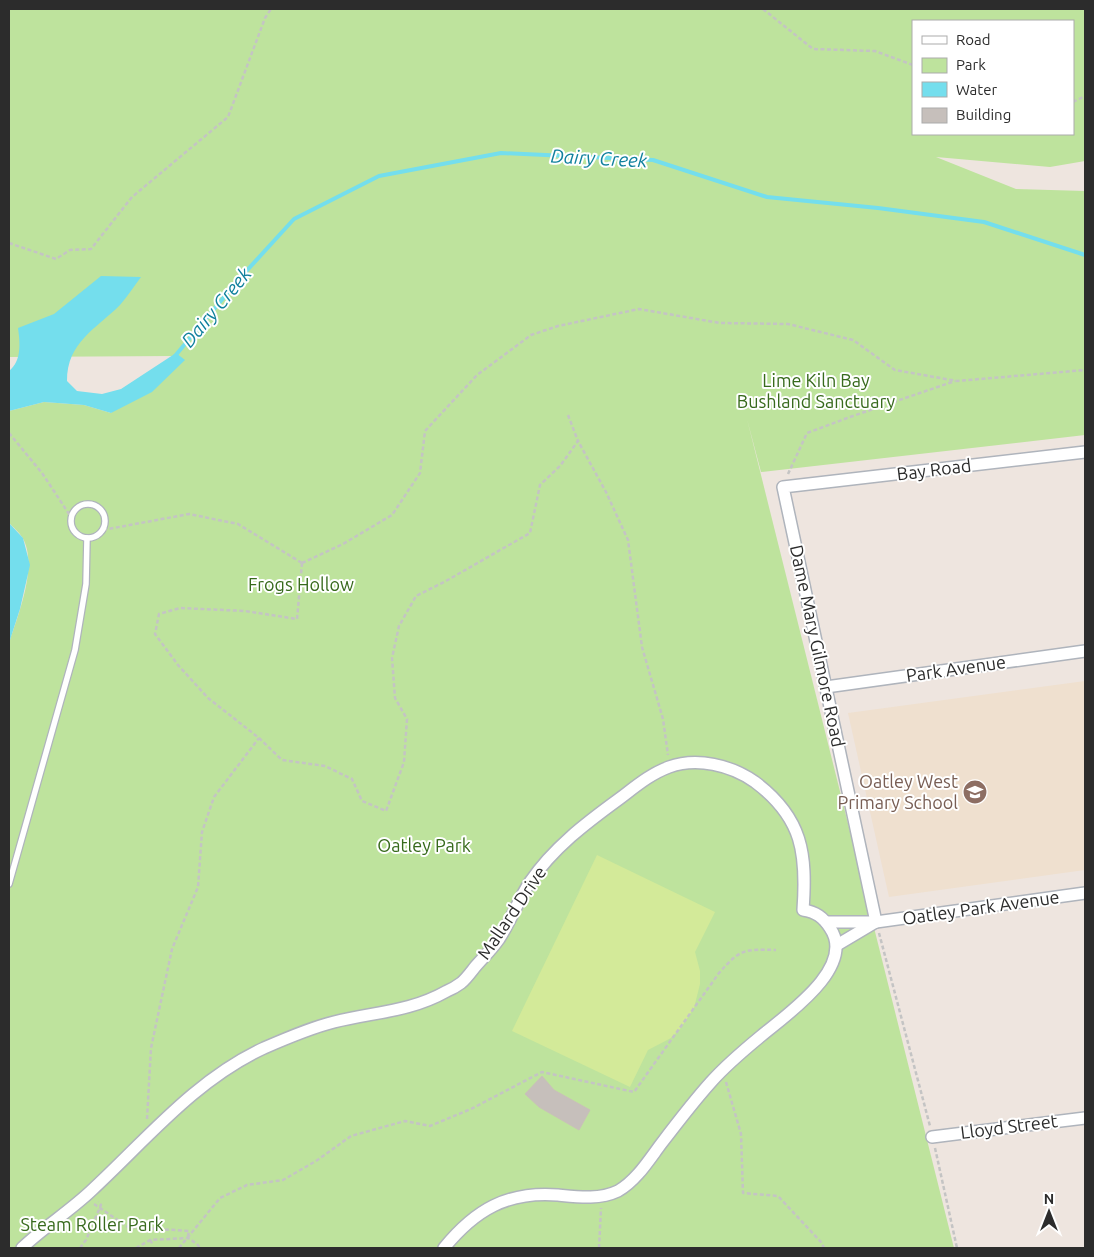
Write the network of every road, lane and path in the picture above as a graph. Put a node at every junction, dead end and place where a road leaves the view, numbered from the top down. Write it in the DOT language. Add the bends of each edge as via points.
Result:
graph roads {
  1 [pos="271,9"];
  2 [pos="763,9"];
  3 [pos="912,65"];
  4 [pos="9,243"];
  5 [pos="1085,370"];
  6 [pos="958,381"];
  7 [pos="568,415"];
  8 [pos="9,433"];
  9 [pos="578,441"];
  10 [pos="1085,452"];
  11 [pos="783,487"];
  12 [pos="71,517"];
  13 [pos="103,530"];
  14 [pos="87,538"];
  15 [pos="302,564"];
  16 [pos="1085,651"];
  17 [pos="826,687"];
  18 [pos="259,738"];
  19 [pos="670,767"];
  20 [pos="9,884"];
  21 [pos="1085,893"];
  22 [pos="826,922"];
  23 [pos="876,922"];
  24 [pos="837,945"];
  25 [pos="776,950"];
  26 [pos="723,1069"];
  27 [pos="1085,1118"];
  28 [pos="932,1136"];
  29 [pos="146,1138"];
  30 [pos="89,1193"];
  31 [pos="602,1196"];
  32 [pos="98,1202"];
  33 [pos="100,1208"];
  34 [pos="188,1238"];
  35 [pos="150,1240"];
  36 [pos="152,1245"];
  37 [pos="22,1248"];
  38 [pos="80,1248"];
  39 [pos="136,1248"];
  40 [pos="180,1248"];
  41 [pos="200,1248"];
  42 [pos="444,1248"];
  43 [pos="599,1248"];
  44 [pos="824,1248"];
  45 [pos="957,1248"];
  1 -- 4 [label="path" via="228,117 132,197 91,249 70,250 56,258"];
  2 -- 3 [label="path" via="813,49 875,51"];
  5 -- 6 [label="path"];
  6 -- 11 [label="path" via="807,433"];
  6 -- 15 [label="path" via="895,370 853,340 788,324 720,323 640,309 558,326 532,334 477,375 425,431 420,473 392,515"];
  7 -- 9 [label="path"];
  8 -- 12 [label="path" via="42,473"];
  9 -- 18 [label="path" via="560,466 540,485 530,533 416,596 400,626 392,658 396,698 407,719 407,728 404,762 386,811 362,800 352,779 324,766 282,760"];
  9 -- 19 [label="path" via="628,540 642,647 663,719"];
  10 -- 11 [label="street, Bay Road"];
  11 -- 17 [label="street, Dame Mary Gilmore Road"];
  12 -- 13 [label="lane" via="81,505 97,506 106,519"];
  12 -- 14 [label="lane" via="74,531"];
  13 -- 14 [label="lane"];
  13 -- 15 [label="path" via="189,514 238,524"];
  14 -- 20 [label="lane" via="85,591 75,650"];
  15 -- 18 [label="path" via="297,619 245,610 180,608 159,614 155,634 178,665 208,698"];
  16 -- 17 [label="street, Park Avenue"];
  17 -- 23 [label="street, Dame Mary Gilmore Road"];
  18 -- 29 [label="path" via="214,797 202,832 198,887 172,949 151,1048"];
  19 -- 22 [label="street, Mallard Drive" via="691,763 725,767 768,793 789,817 802,847 806,875 803,910 816,913"];
  19 -- 29 [label="street, Mallard Drive" via="642,782 558,848 529,884 499,939 460,984 418,1005 319,1027 248,1056 204,1085"];
  21 -- 23 [label="street, Oatley Park Avenue"];
  22 -- 23 [label="street, Mallard Drive"];
  22 -- 24 [label="street"];
  23 -- 24 [label="street"];
  23 -- 28 [label="path"];
  24 -- 26 [label="street" via="824,980"];
  25 -- 34 [label="path" via="749,949 734,957 719,973 634,1092 542,1072 430,1126 405,1121 351,1136 283,1180 247,1185 220,1198"];
  26 -- 31 [label="street" via="634,1178 618,1191"];
  26 -- 44 [label="path" via="741,1134 743,1193 778,1196"];
  27 -- 28 [label="street, Lloyd Street"];
  28 -- 45 [label="path"];
  29 -- 30 [label="street, Mallard Drive"];
  30 -- 33 [label="path" via="90,1200"];
  30 -- 37 [label="street, Mallard Drive"];
  31 -- 42 [label="street" via="581,1198 535,1194 506,1200 470,1220"];
  31 -- 43 [label="path"];
  32 -- 33 [label="path"];
  33 -- 34 [label="path" via="128,1227 189,1231"];
  33 -- 38 [label="path"];
  34 -- 35 [label="path"];
  34 -- 40 [label="path"];
  34 -- 41 [label="path"];
  35 -- 36 [label="path"];
  35 -- 39 [label="path"];
}
